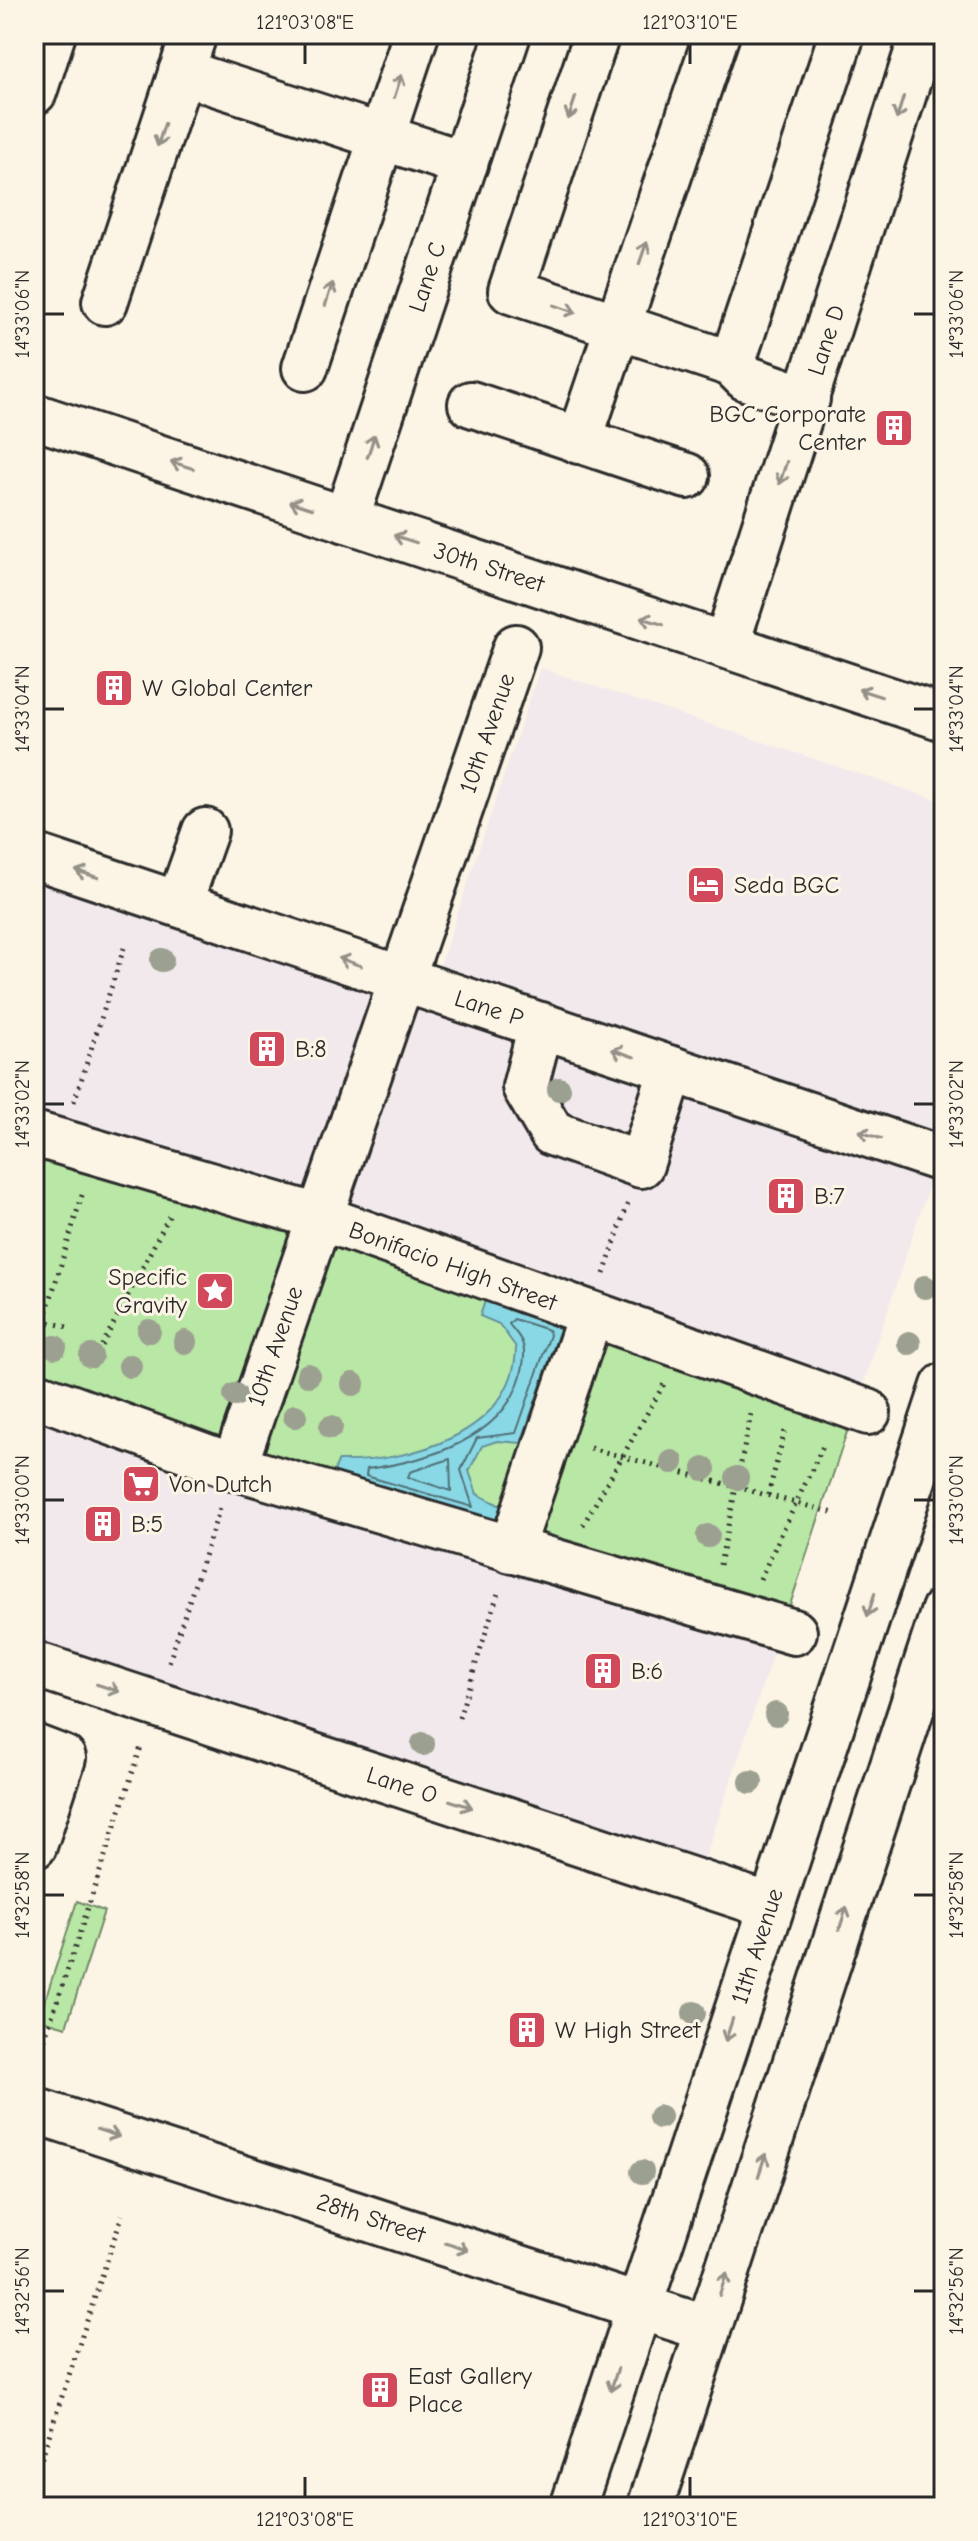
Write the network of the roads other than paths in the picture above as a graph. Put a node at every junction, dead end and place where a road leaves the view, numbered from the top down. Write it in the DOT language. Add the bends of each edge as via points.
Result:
graph roads {
  1 [pos="53,34"];
  2 [pos="416,34"];
  3 [pos="508,34"];
  4 [pos="597,34"];
  5 [pos="717,34"];
  6 [pos="842,34"];
  7 [pos="923,34"];
  8 [pos="188,53"];
  9 [pos="34,92"];
  10 [pos="381,138"];
  11 [pos="465,164"];
  12 [pos="105,302"];
  13 [pos="618,327"];
  14 [pos="732,364"];
  15 [pos="305,368"];
  16 [pos="807,399"];
  17 [pos="471,404"];
  18 [pos="34,416"];
  19 [pos="579,441"];
  20 [pos="687,476"];
  21 [pos="346,520"];
  22 [pos="726,646"];
  23 [pos="516,647"];
  24 [pos="944,718"];
  25 [pos="205,831"];
  26 [pos="34,856"];
  27 [pos="179,904"];
  28 [pos="402,979"];
  29 [pos="541,1025"];
  30 [pos="672,1069"];
  31 [pos="48,1138"];
  32 [pos="944,1160"];
  33 [pos="319,1217"];
  34 [pos="590,1316"];
  35 [pos="944,1386"];
  36 [pos="52,1401"];
  37 [pos="856,1407"];
  38 [pos="234,1467"];
  39 [pos="511,1550"];
  40 [pos="944,1610"];
  41 [pos="794,1632"];
  42 [pos="34,1664"];
  43 [pos="34,1747"];
  44 [pos="34,1846"];
  45 [pos="770,1906"];
  46 [pos="34,2110"];
  47 [pos="638,2306"];
  48 [pos="708,2329"];
  49 [pos="573,2507"];
  50 [pos="650,2507"];
  1 -- 9 [label="street"];
  10 -- 2 [label="street, one-way"];
  3 -- 11 [label="street, Lane C"];
  4 -- 13 [label="street, one-way" via="511,291"];
  13 -- 5 [label="street, one-way"];
  6 -- 14 [label="street"];
  7 -- 16 [label="street, Lane D, one-way"];
  8 -- 10 [label="street"];
  8 -- 12 [label="street, one-way"];
  10 -- 11 [label="street"];
  15 -- 10 [label="street, one-way"];
  21 -- 11 [label="street, Lane C, one-way"];
  13 -- 14 [label="street"];
  13 -- 19 [label="street"];
  14 -- 16 [label="street" via="746,378"];
  16 -- 22 [label="street, Lane D, one-way"];
  17 -- 19 [label="street"];
  21 -- 18 [label="street, 30th Street, one-way"];
  19 -- 20 [label="street"];
  22 -- 21 [label="street, 30th Street, one-way"];
  24 -- 22 [label="street, 30th Street, one-way"];
  23 -- 28 [label="street, 10th Avenue"];
  25 -- 27 [label="street"];
  27 -- 26 [label="street, Lane P, one-way"];
  28 -- 27 [label="street, Lane P, one-way"];
  28 -- 29 [label="street, Lane P"];
  28 -- 33 [label="street, 10th Avenue"];
  30 -- 29 [label="street, Lane P, one-way"];
  29 -- 30 [label="street" via="525,1087 552,1133 641,1165"];
  32 -- 30 [label="street, Lane P, one-way"];
  31 -- 33 [label="street, Bonifacio High Street"];
  33 -- 34 [label="street, Bonifacio High Street"];
  33 -- 38 [label="street, 10th Avenue"];
  34 -- 37 [label="street, Bonifacio High Street"];
  34 -- 39 [label="street"];
  35 -- 45 [label="street, 11th Avenue, one-way"];
  36 -- 38 [label="street"];
  38 -- 39 [label="street"];
  39 -- 41 [label="street"];
  48 -- 40 [label="street, one-way"];
  42 -- 45 [label="street, Lane O, one-way"];
  43 -- 44 [label="street" via="60,1754 63,1760"];
  45 -- 47 [label="street, 11th Avenue, one-way"];
  46 -- 47 [label="street, 28th Street, one-way"];
  47 -- 48 [label="street, 28th Street"];
  47 -- 49 [label="street, 11th Avenue, one-way"];
  48 -- 50 [label="street"];
}
